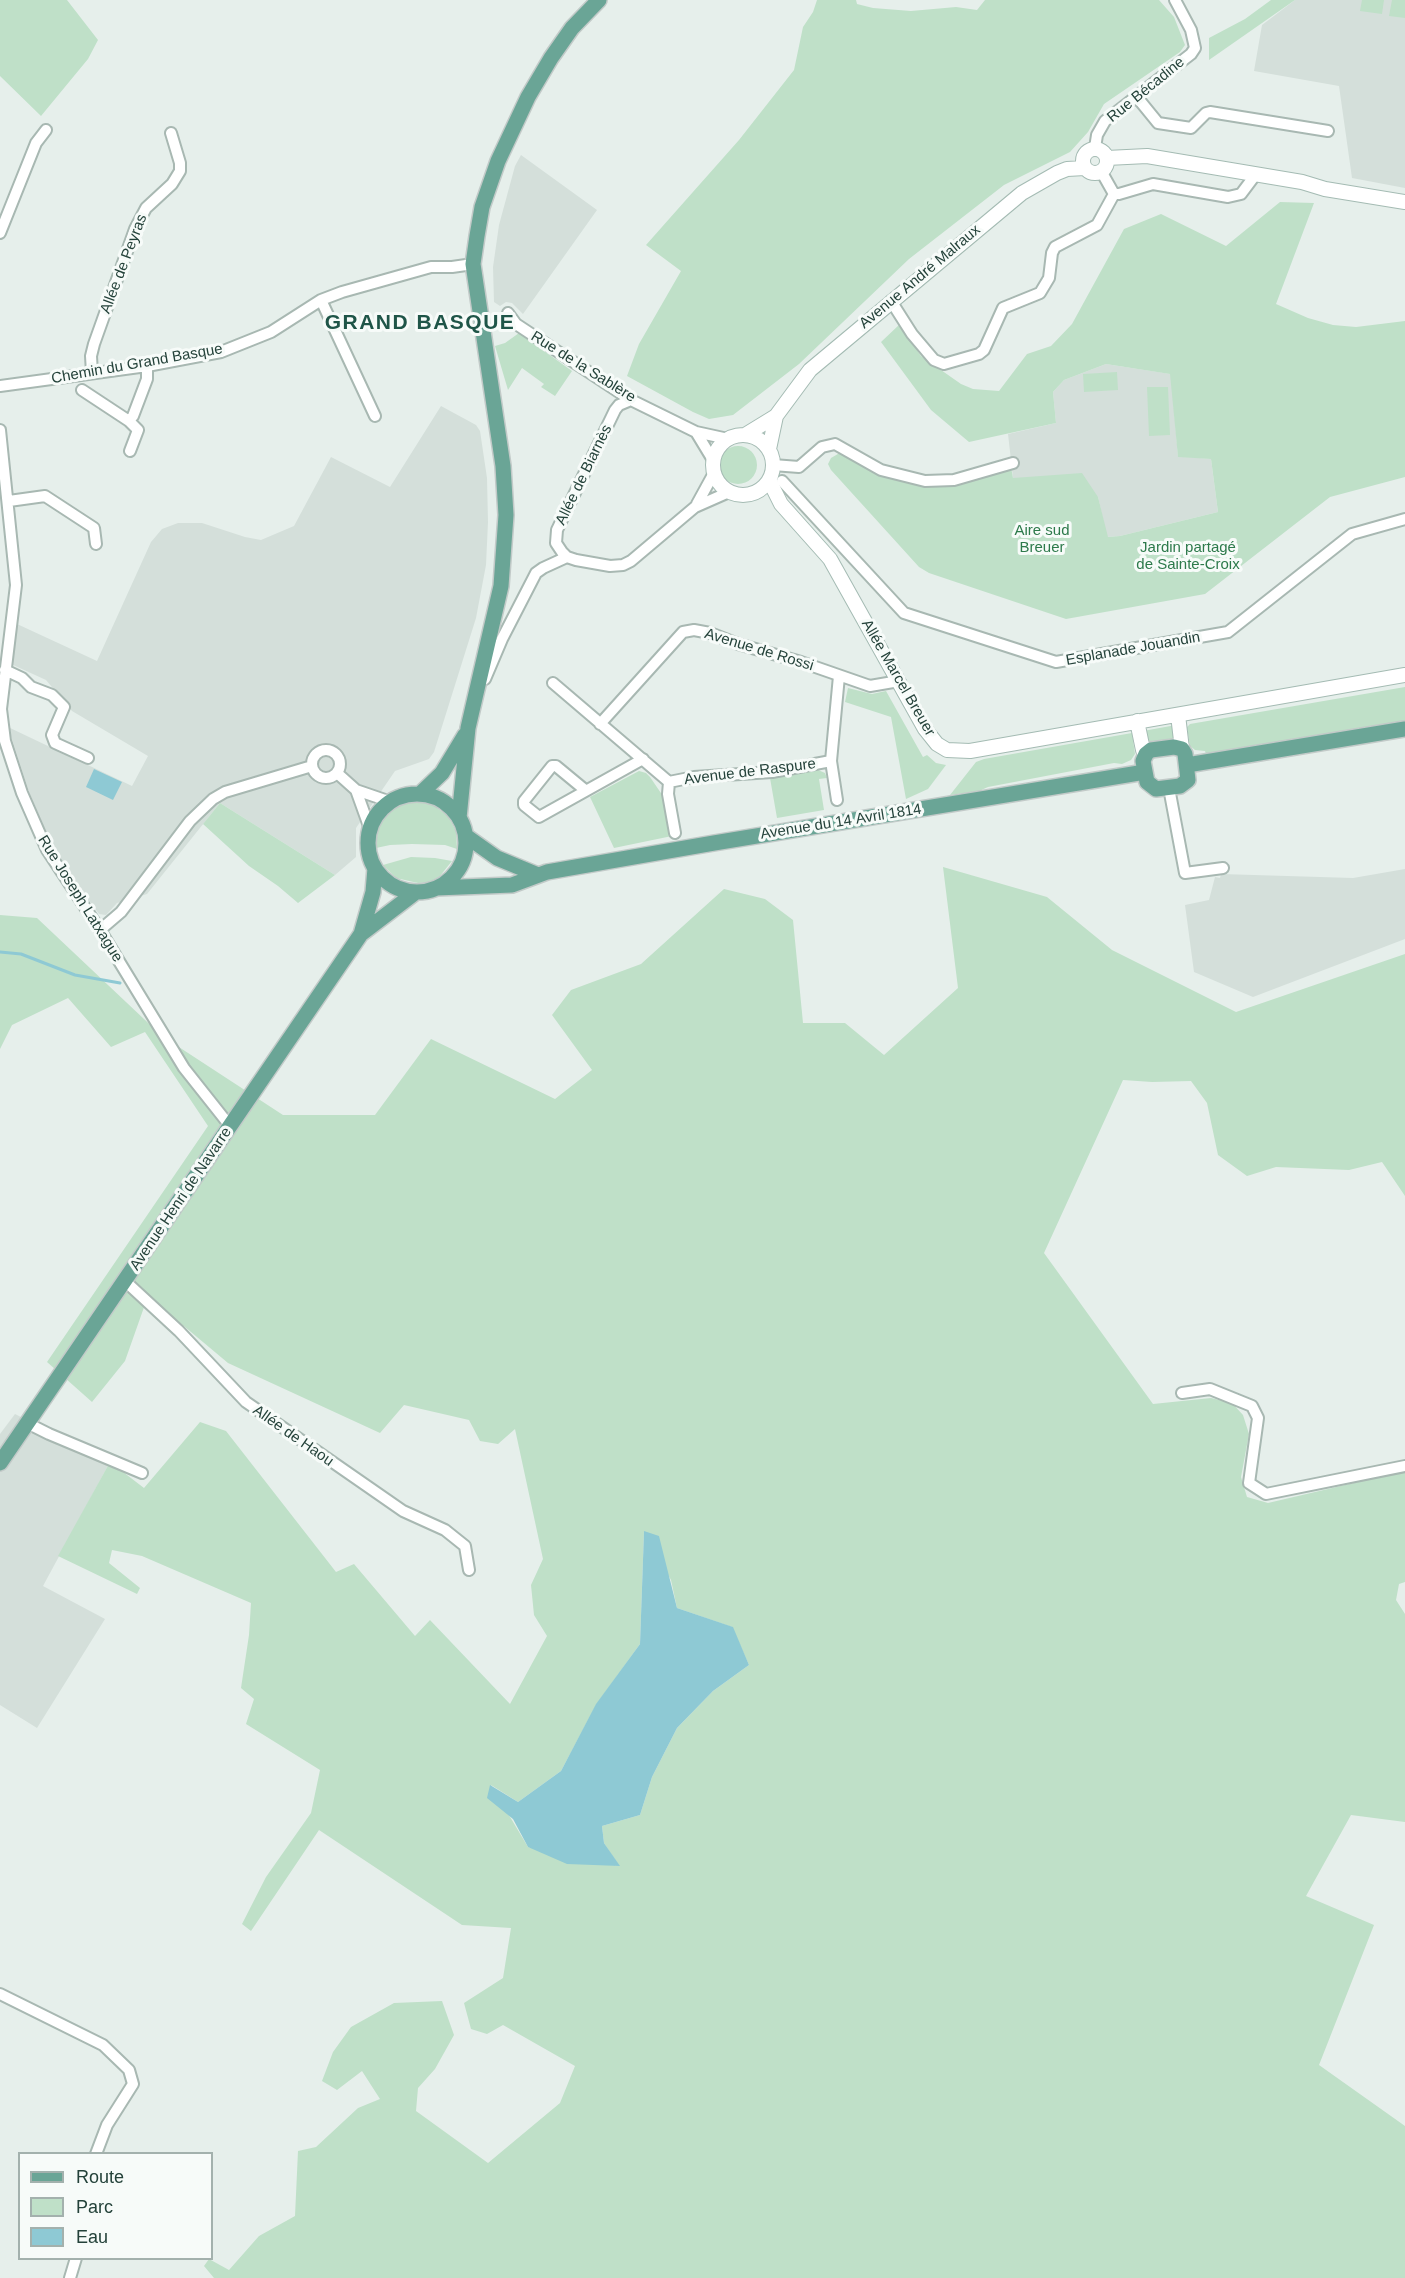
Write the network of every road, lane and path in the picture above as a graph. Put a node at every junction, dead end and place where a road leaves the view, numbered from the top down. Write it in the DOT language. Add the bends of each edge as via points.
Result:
graph roads {
  1 [pos="599,0"];
  2 [pos="1175,0"];
  3 [pos="1136,96"];
  4 [pos="46,130"];
  5 [pos="1328,131"];
  6 [pos="171,133"];
  7 [pos="1095,148"];
  8 [pos="1107,158"];
  9 [pos="1084,163"];
  10 [pos="1101,171"];
  11 [pos="1256,174"];
  12 [pos="1114,194"];
  13 [pos="1405,202"];
  14 [pos="0,233"];
  15 [pos="473,264"];
  16 [pos="321,300"];
  17 [pos="891,301"];
  18 [pos="508,313"];
  19 [pos="147,366"];
  20 [pos="92,373"];
  21 [pos="0,386"];
  22 [pos="82,390"];
  23 [pos="631,400"];
  24 [pos="375,416"];
  25 [pos="776,416"];
  26 [pos="129,421"];
  27 [pos="0,430"];
  28 [pos="696,432"];
  29 [pos="746,435"];
  30 [pos="728,439"];
  31 [pos="769,449"];
  32 [pos="130,451"];
  33 [pos="1012,463"];
  34 [pos="773,465"];
  35 [pos="713,466"];
  36 [pos="776,480"];
  37 [pos="729,492"];
  38 [pos="753,493"];
  39 [pos="9,501"];
  40 [pos="781,504"];
  41 [pos="695,507"];
  42 [pos="1405,519"];
  43 [pos="96,544"];
  44 [pos="567,557"];
  45 [pos="5,670"];
  46 [pos="1405,675"];
  47 [pos="839,676"];
  48 [pos="899,681"];
  49 [pos="553,682"];
  50 [pos="474,704"];
  51 [pos="1179,715"];
  52 [pos="1137,721"];
  53 [pos="600,724"];
  54 [pos="468,729"];
  55 [pos="1405,729"];
  56 [pos="1182,749"];
  57 [pos="1146,754"];
  58 [pos="88,758"];
  59 [pos="644,759"];
  60 [pos="831,761"];
  61 [pos="1187,765"];
  62 [pos="312,766"];
  63 [pos="1145,772"];
  64 [pos="337,773"];
  65 [pos="669,782"];
  66 [pos="1169,788"];
  67 [pos="356,790"];
  68 [pos="585,790"];
  69 [pos="420,794"];
  70 [pos="837,800"];
  71 [pos="391,802"];
  72 [pos="459,818"];
  73 [pos="370,830"];
  74 [pos="675,832"];
  75 [pos="466,836"];
  76 [pos="375,868"];
  77 [pos="1223,868"];
  78 [pos="538,875"];
  79 [pos="436,888"];
  80 [pos="416,892"];
  81 [pos="100,930"];
  82 [pos="361,934"];
  83 [pos="230,1126"];
  84 [pos="125,1281"];
  85 [pos="1182,1393"];
  86 [pos="27,1423"];
  87 [pos="0,1463"];
  88 [pos="1405,1466"];
  89 [pos="142,1473"];
  90 [pos="469,1570"];
  91 [pos="0,1994"];
  92 [pos="97,2152"];
  93 [pos="76,2260"];
  94 [pos="70,2278"];
  1 -- 15 [label="main road" via="550,58 528,97 482,207"];
  2 -- 3 [label="street, Rue Bécadine" via="1191,30 1195,48"];
  3 -- 5 [label="street" via="1158,123 1191,128 1210,112"];
  3 -- 7 [label="street, Rue Bécadine" via="1105,121"];
  4 -- 14 [label="street" via="36,143"];
  6 -- 20 [label="street, Allée de Peyras" via="180,171 146,208 135,230 94,344"];
  7 -- 8 [label="street"];
  7 -- 9 [label="street" via="1087,151"];
  8 -- 10 [label="street"];
  8 -- 11 [label="street" via="1147,156"];
  9 -- 10 [label="street" via="1094,173"];
  9 -- 17 [label="street, Avenue André Malraux" via="1022,193"];
  10 -- 12 [label="street"];
  11 -- 12 [label="street" via="1235,197 1153,184"];
  11 -- 13 [label="street"];
  12 -- 17 [label="street" via="1097,225 1055,247 1049,278 1040,293 1002,308 980,354 944,364 934,360"];
  15 -- 16 [label="street, Chemin du Grand Basque" via="431,267"];
  15 -- 50 [label="main road" via="503,466 506,515 501,586"];
  16 -- 19 [label="street, Chemin du Grand Basque" via="247,343"];
  16 -- 24 [label="street"];
  17 -- 25 [label="street, Avenue André Malraux" via="804,376"];
  18 -- 23 [label="street, Rue de la Sablère" via="516,324"];
  19 -- 20 [label="street, Chemin du Grand Basque"];
  19 -- 26 [label="street" via="147,378"];
  20 -- 21 [label="street, Chemin du Grand Basque"];
  22 -- 26 [label="street"];
  23 -- 28 [label="street, Rue de la Sablère"];
  23 -- 44 [label="street, Allée de Biarnès" via="615,410 557,530 558,547"];
  25 -- 29 [label="street, Avenue André Malraux"];
  25 -- 31 [label="street, Avenue André Malraux"];
  26 -- 32 [label="street" via="138,430"];
  27 -- 39 [label="street, Rue Joseph Latxague"];
  28 -- 30 [label="street, Rue de la Sablère"];
  28 -- 35 [label="street"];
  29 -- 30 [label="street"];
  29 -- 31 [label="street"];
  30 -- 35 [label="street" via="721,444"];
  31 -- 34 [label="street"];
  33 -- 34 [label="street" via="954,480 925,481 881,471 835,444 822,447 799,467"];
  34 -- 36 [label="street"];
  35 -- 37 [label="street" via="722,487"];
  35 -- 41 [label="street" via="706,490"];
  36 -- 38 [label="street"];
  36 -- 40 [label="street, Allée Marcel Breuer"];
  36 -- 42 [label="street, Esplanade Jouandin" via="904,613 1056,663 1228,632 1352,534"];
  37 -- 38 [label="street"];
  37 -- 41 [label="street"];
  38 -- 40 [label="street, Allée Marcel Breuer"];
  39 -- 43 [label="street" via="45,496 94,528"];
  39 -- 45 [label="street, Rue Joseph Latxague" via="16,585"];
  40 -- 48 [label="street, Allée Marcel Breuer" via="830,559"];
  41 -- 44 [label="street" via="623,566"];
  44 -- 50 [label="street" via="536,573 526,588"];
  45 -- 58 [label="street" via="52,695 64,708 52,735 56,743"];
  45 -- 81 [label="street, Rue Joseph Latxague" via="2,729 22,793 47,850"];
  46 -- 51 [label="street, Allée Marcel Breuer"];
  47 -- 48 [label="street, Avenue de Rossi" via="870,686"];
  47 -- 53 [label="street, Avenue de Rossi" via="694,630 678,635"];
  47 -- 60 [label="street"];
  48 -- 52 [label="street, Allée Marcel Breuer" via="928,734 947,750 969,751"];
  49 -- 53 [label="street, Avenue de Raspure"];
  50 -- 54 [label="main road"];
  51 -- 52 [label="street, Allée Marcel Breuer"];
  51 -- 56 [label="street"];
  52 -- 57 [label="street"];
  53 -- 59 [label="street, Avenue de Raspure"];
  54 -- 69 [label="main road" via="442,773"];
  54 -- 72 [label="main road"];
  55 -- 61 [label="main road"];
  56 -- 57 [label="main road" via="1163,748"];
  56 -- 61 [label="main road"];
  57 -- 63 [label="main road"];
  59 -- 65 [label="street, Avenue de Raspure"];
  59 -- 68 [label="street"];
  60 -- 65 [label="street, Avenue de Raspure" via="772,772"];
  60 -- 70 [label="street"];
  61 -- 66 [label="main road" via="1188,780"];
  62 -- 64 [label="street" via="320,777 329,778"];
  62 -- 64 [label="street" via="319,752 331,751 340,763"];
  62 -- 81 [label="street" via="213,799 190,821 121,912"];
  63 -- 66 [label="main road" via="1147,782 1156,789"];
  63 -- 78 [label="main road, Avenue du 14 Avril 1814"];
  64 -- 67 [label="street"];
  65 -- 74 [label="street, Avenue de Raspure"];
  66 -- 77 [label="street" via="1185,873"];
  67 -- 71 [label="street"];
  67 -- 73 [label="street"];
  68 -- 68 [label="street" via="539,817 524,805 552,766"];
  69 -- 71 [label="main road"];
  69 -- 72 [label="main road" via="449,806"];
  71 -- 73 [label="main road" via="374,819"];
  72 -- 75 [label="main road"];
  73 -- 76 [label="main road" via="368,847"];
  75 -- 78 [label="main road" via="497,858"];
  75 -- 79 [label="main road" via="464,860 448,881"];
  76 -- 80 [label="main road" via="400,889"];
  76 -- 82 [label="main road, Avenue Henri de Navarre" via="373,892"];
  78 -- 79 [label="main road, Avenue du 14 Avril 1814" via="512,885"];
  79 -- 80 [label="main road"];
  80 -- 82 [label="main road, Avenue Henri de Navarre"];
  81 -- 83 [label="street, Rue Joseph Latxague" via="184,1068"];
  82 -- 83 [label="main road, Avenue Henri de Navarre"];
  83 -- 84 [label="main road, Avenue Henri de Navarre"];
  84 -- 86 [label="main road, Avenue Henri de Navarre"];
  84 -- 90 [label="street, Allée de Haou" via="246,1402 403,1511 445,1530 465,1546"];
  85 -- 88 [label="street" via="1210,1389 1252,1406 1258,1418 1249,1483 1266,1494"];
  86 -- 87 [label="main road, Avenue Henri de Navarre"];
  86 -- 89 [label="street"];
  91 -- 92 [label="street" via="103,2045 129,2070 133,2084 107,2125"];
  93 -- 94 [label="street"];
}
